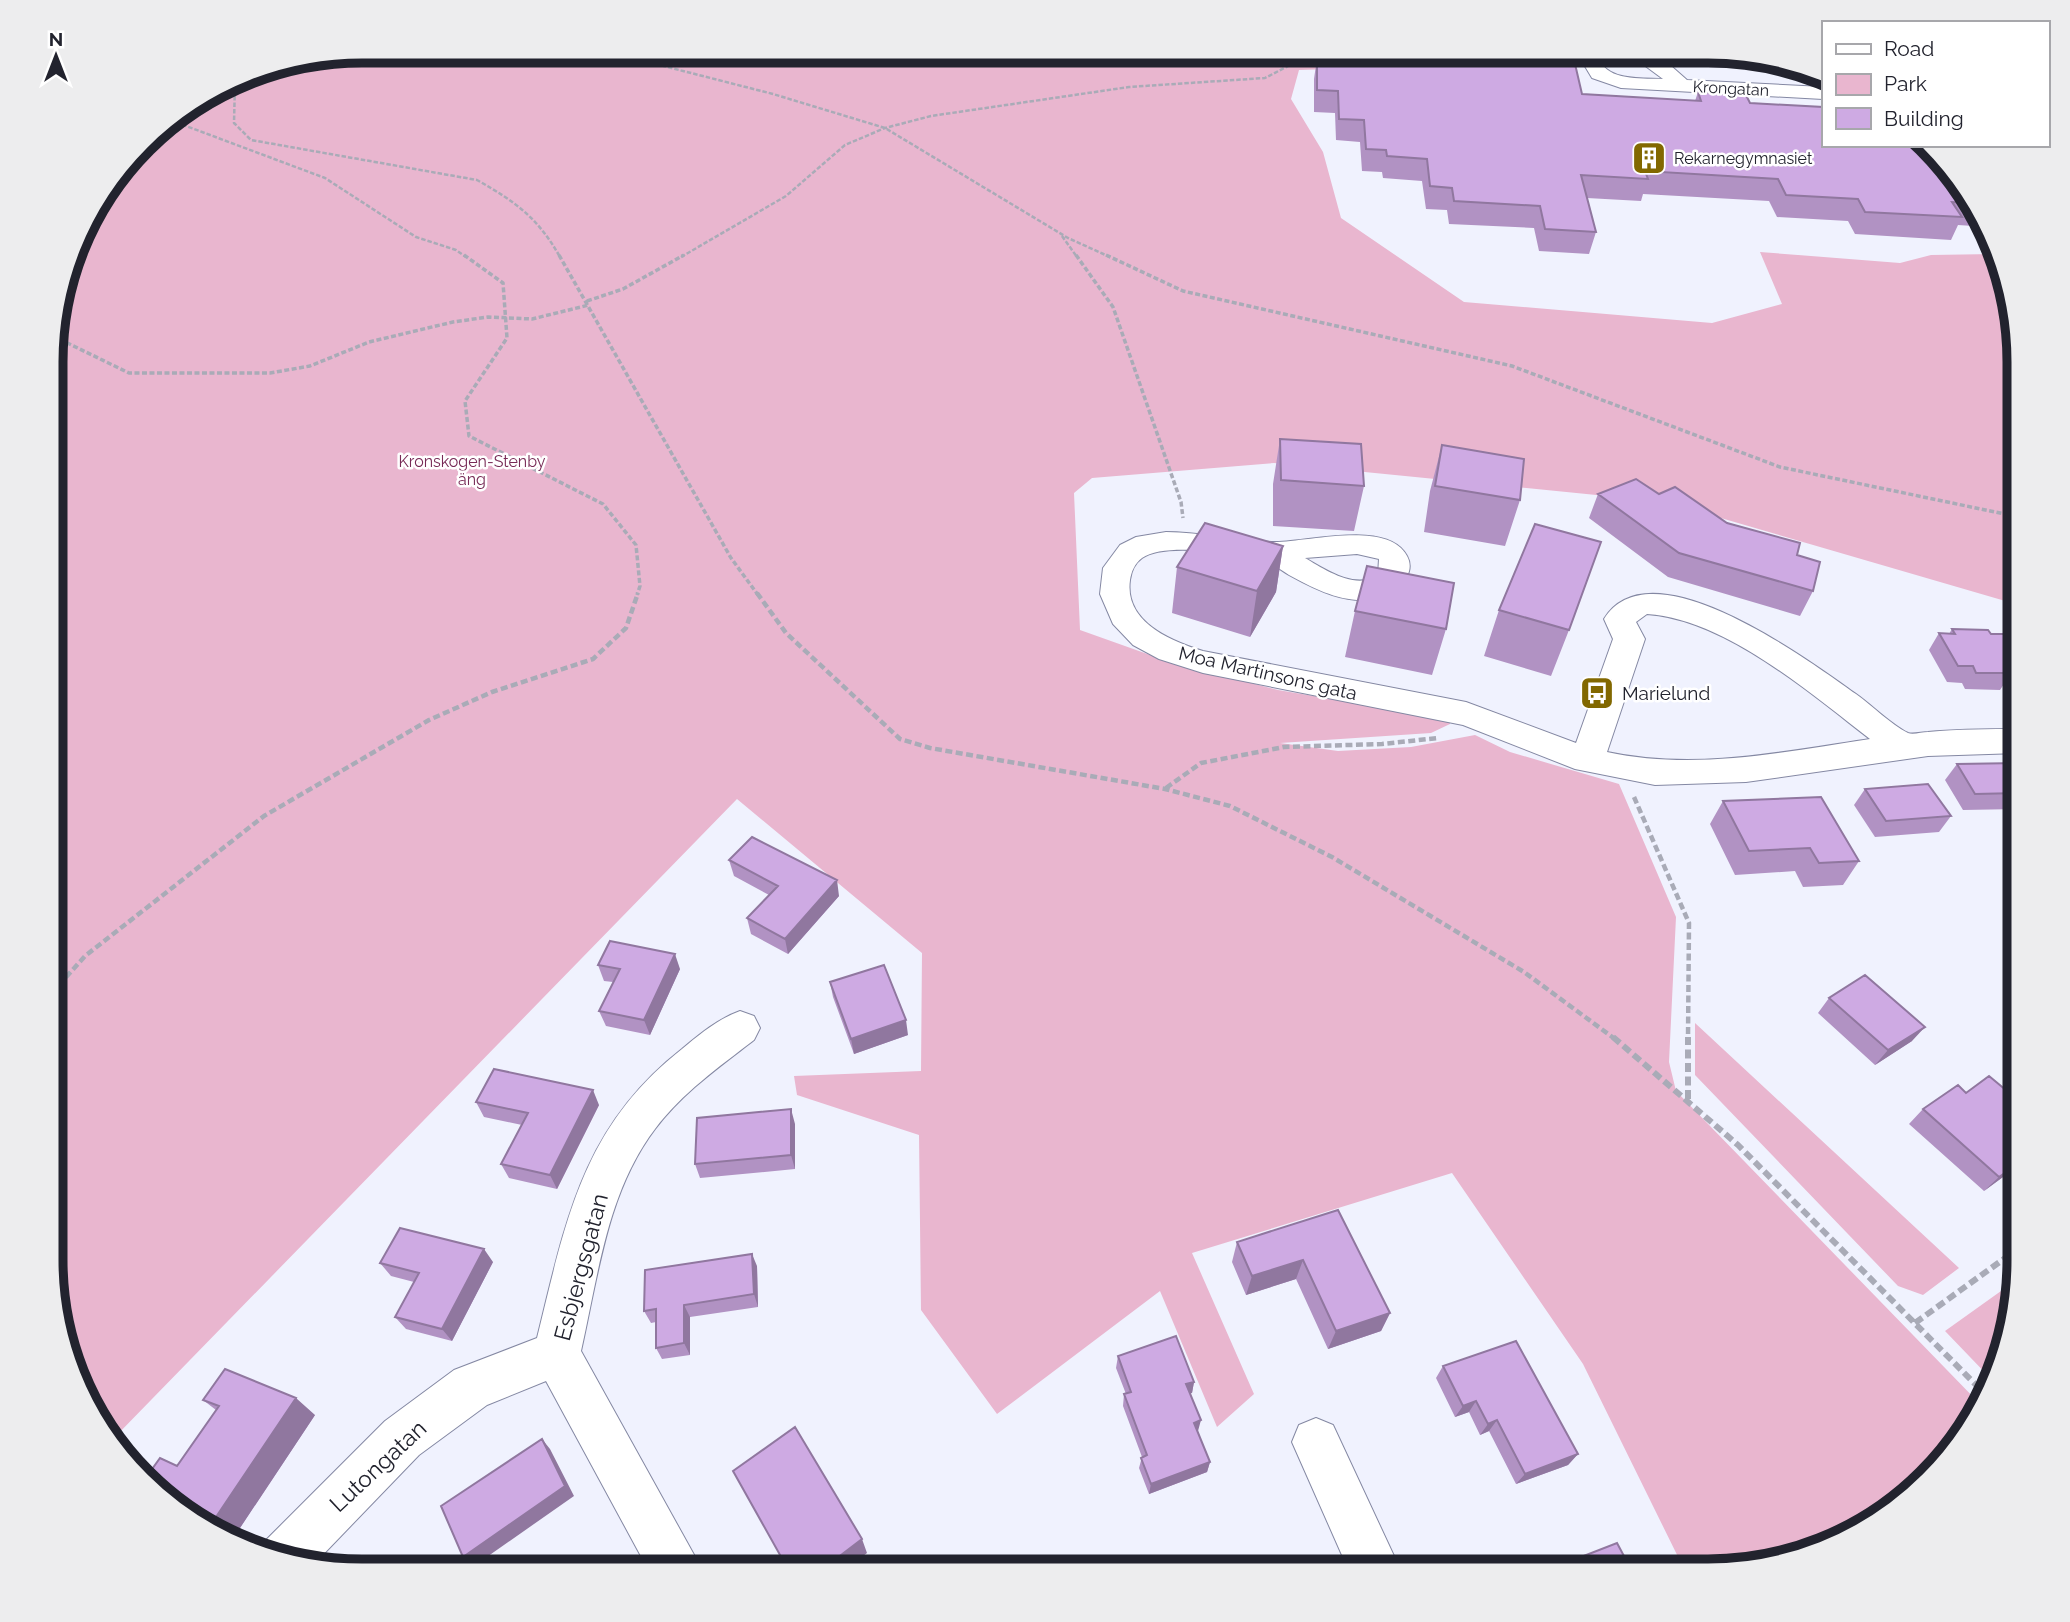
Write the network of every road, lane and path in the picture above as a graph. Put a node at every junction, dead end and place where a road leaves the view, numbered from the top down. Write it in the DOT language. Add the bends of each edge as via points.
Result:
graph roads {
  1 [pos="653,63"];
  2 [pos="1294,63"];
  3 [pos="1681,85"];
  4 [pos="235,92"];
  5 [pos="1822,93"];
  6 [pos="181,124"];
  7 [pos="886,128"];
  8 [pos="251,140"];
  9 [pos="250,152"];
  10 [pos="1059,233"];
  11 [pos="588,303"];
  12 [pos="505,318"];
  13 [pos="64,341"];
  14 [pos="2007,514"];
  15 [pos="1187,541"];
  16 [pos="1270,551"];
  17 [pos="1475,717"];
  18 [pos="2007,741"];
  19 [pos="1900,745"];
  20 [pos="1587,760"];
  21 [pos="1622,768"];
  22 [pos="1165,789"];
  23 [pos="63,981"];
  24 [pos="740,1028"];
  25 [pos="1688,1100"];
  26 [pos="2007,1257"];
  27 [pos="1915,1323"];
  28 [pos="557,1354"];
  29 [pos="1978,1387"];
  30 [pos="1315,1442"];
  31 [pos="292,1551"];
  32 [pos="670,1559"];
  33 [pos="1369,1559"];
  1 -- 7 [label="path"];
  2 -- 7 [label="path" via="1265,78 1117,88 931,116"];
  3 -- 5 [label="street, Krongatan"];
  4 -- 8 [label="path" via="233,121 239,133"];
  6 -- 9 [label="path"];
  7 -- 10 [label="path"];
  7 -- 11 [label="path" via="845,145 786,196 722,235"];
  8 -- 9 [label="path" via="247,144"];
  8 -- 11 [label="path" via="450,173 488,185 544,229"];
  9 -- 12 [label="path" via="326,178 396,226 456,250 503,283"];
  10 -- 14 [label="path" via="1183,292 1513,366 1780,467"];
  10 -- 15 [label="path" via="1113,307 1181,502"];
  11 -- 12 [label="path" via="532,319"];
  11 -- 22 [label="path" via="731,558 786,633 890,731 908,743 930,748"];
  12 -- 13 [label="path" via="480,317 379,339 287,371 236,374 129,373"];
  12 -- 23 [label="path" via="507,338 465,401 469,436 603,504 636,545 640,586 626,628 593,659 492,692 429,720 264,816 85,957"];
  15 -- 16 [label="street, Moa Martinsons gata"];
  15 -- 17 [label="street, Moa Martinsons gata" via="1140,545 1124,556 1114,575 1115,598 1128,623 1145,640 1217,665"];
  17 -- 20 [label="street, Moa Martinsons gata"];
  17 -- 22 [label="path" via="1438,738 1284,747 1201,763"];
  18 -- 19 [label="street, Moa Martinsons gata"];
  19 -- 20 [label="street" via="1813,680 1740,634 1677,606 1639,604 1626,609 1619,620 1629,639"];
  19 -- 21 [label="street, Moa Martinsons gata" via="1737,770"];
  20 -- 21 [label="street, Moa Martinsons gata"];
  21 -- 25 [label="path" via="1689,923"];
  22 -- 25 [label="path" via="1230,806 1386,889 1567,1000"];
  24 -- 28 [label="street, Esbjergsgatan" via="671,1083 638,1118 606,1176"];
  25 -- 27 [label="path"];
  26 -- 27 [label="path"];
  27 -- 29 [label="path"];
  28 -- 31 [label="street, Lutongatan" via="471,1387 412,1431"];
  28 -- 32 [label="street, Esbjergsgatan"];
  30 -- 33 [label="street"];
}
